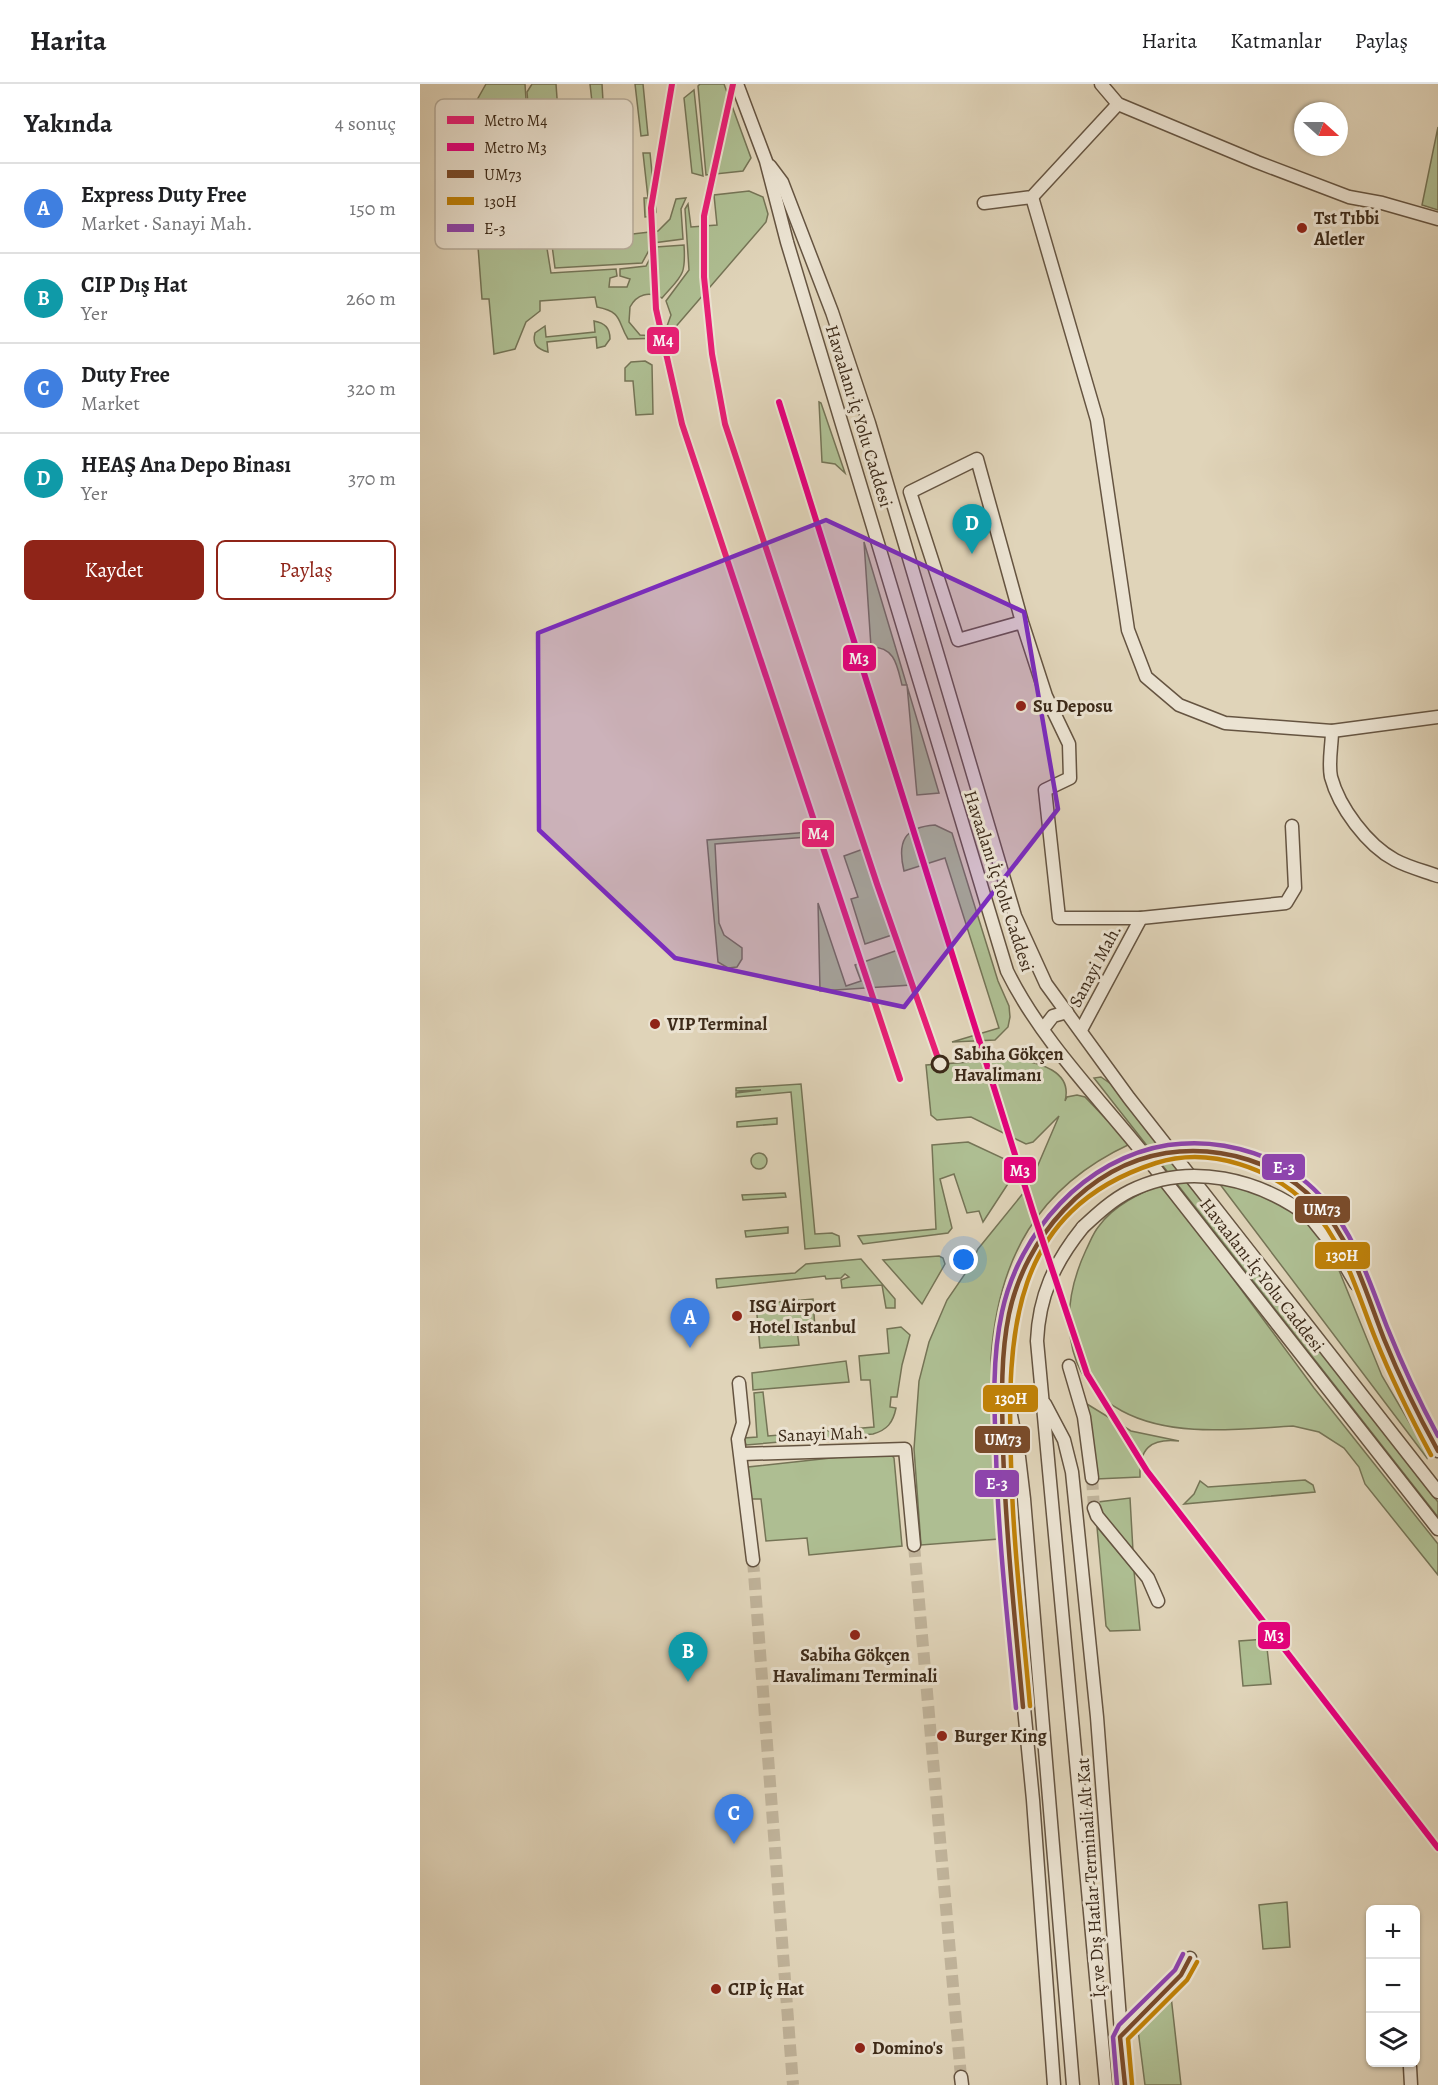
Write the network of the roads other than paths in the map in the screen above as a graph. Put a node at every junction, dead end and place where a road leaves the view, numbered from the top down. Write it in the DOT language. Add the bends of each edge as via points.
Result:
graph roads {
  1 [pos="737,84"];
  2 [pos="1101,84"];
  3 [pos="1118,104"];
  4 [pos="766,161"];
  5 [pos="1032,197"];
  6 [pos="984,203"];
  7 [pos="1438,219"];
  8 [pos="1022,622"];
  9 [pos="1438,717"];
  10 [pos="1332,731"];
  11 [pos="1292,826"];
  12 [pos="1438,876"];
  13 [pos="1140,918"];
  14 [pos="1067,1012"];
  15 [pos="1043,1029"];
  16 [pos="1081,1030"];
  17 [pos="1378,1325"];
  18 [pos="1069,1366"];
  19 [pos="1003,1374"];
  20 [pos="740,1383"];
  21 [pos="1042,1398"];
  22 [pos="1438,1451"];
  23 [pos="742,1454"];
  24 [pos="1092,1478"];
  25 [pos="1438,1492"];
  26 [pos="1094,1508"];
  27 [pos="1438,1529"];
  28 [pos="914,1545"];
  29 [pos="753,1560"];
  30 [pos="1158,1601"];
  31 [pos="1190,1958"];
  32 [pos="1120,2037"];
  33 [pos="1410,2067"];
  34 [pos="1054,2085"];
  35 [pos="1073,2085"];
  36 [pos="1106,2085"];
  37 [pos="1125,2085"];
  38 [pos="1411,2085"];
  1 -- 4 [label="street, Havaalanı İç Yolu Caddesi"];
  2 -- 3 [label="street"];
  3 -- 5 [label="street"];
  3 -- 7 [label="street" via="1349,197"];
  4 -- 14 [label="street, Havaalanı İç Yolu Caddesi" via="782,182 840,334 1015,916 1046,984"];
  4 -- 15 [label="street, Havaalanı İç Yolu Caddesi" via="1000,954 1020,999"];
  5 -- 6 [label="street"];
  5 -- 10 [label="street" via="1097,420 1128,630 1146,677 1179,705 1225,723"];
  8 -- 8 [label="street" via="977,459 910,492 958,640"];
  8 -- 13 [label="street" via="1046,696 1069,744 1070,778 1045,790 1059,918"];
  9 -- 10 [label="street"];
  10 -- 12 [label="street" via="1331,775 1341,802 1357,824 1394,859"];
  11 -- 13 [label="street" via="1295,888 1286,903"];
  13 -- 16 [label="street, Sanayi Mah."];
  14 -- 15 [label="street" via="1053,1016"];
  14 -- 16 [label="street, Havaalanı İç Yolu Caddesi"];
  15 -- 27 [label="street, Havaalanı İç Yolu Caddesi"];
  16 -- 25 [label="street, Havaalanı İç Yolu Caddesi"];
  17 -- 19 [label="street, bridge" via="1347,1245 1310,1195 1254,1161 1224,1152 1173,1151 1116,1169 1072,1200 1044,1232 1011,1308"];
  17 -- 21 [label="street, bridge" via="1335,1248 1311,1218 1284,1198 1255,1186 1226,1178 1184,1177 1130,1191 1083,1227 1056,1264 1042,1298 1037,1341"];
  17 -- 22 [label="street"];
  18 -- 24 [label="street" via="1084,1417"];
  19 -- 34 [label="street" via="1006,1523 1033,1800"];
  19 -- 35 [label="street" via="1024,1499"];
  20 -- 23 [label="street" via="743,1423 738,1439"];
  21 -- 32 [label="street, İç ve Dış Hatlar Terminali Alt Kat" via="1064,1440 1072,1472 1097,1717"];
  21 -- 36 [label="street"];
  23 -- 28 [label="street, Sanayi Mah." via="905,1449"];
  23 -- 29 [label="street"];
  26 -- 30 [label="street" via="1148,1578"];
  31 -- 32 [label="street" via="1181,1975 1138,2014"];
  32 -- 37 [label="street, İç ve Dış Hatlar Terminali Alt Kat"];
  33 -- 38 [label="street"];
}
